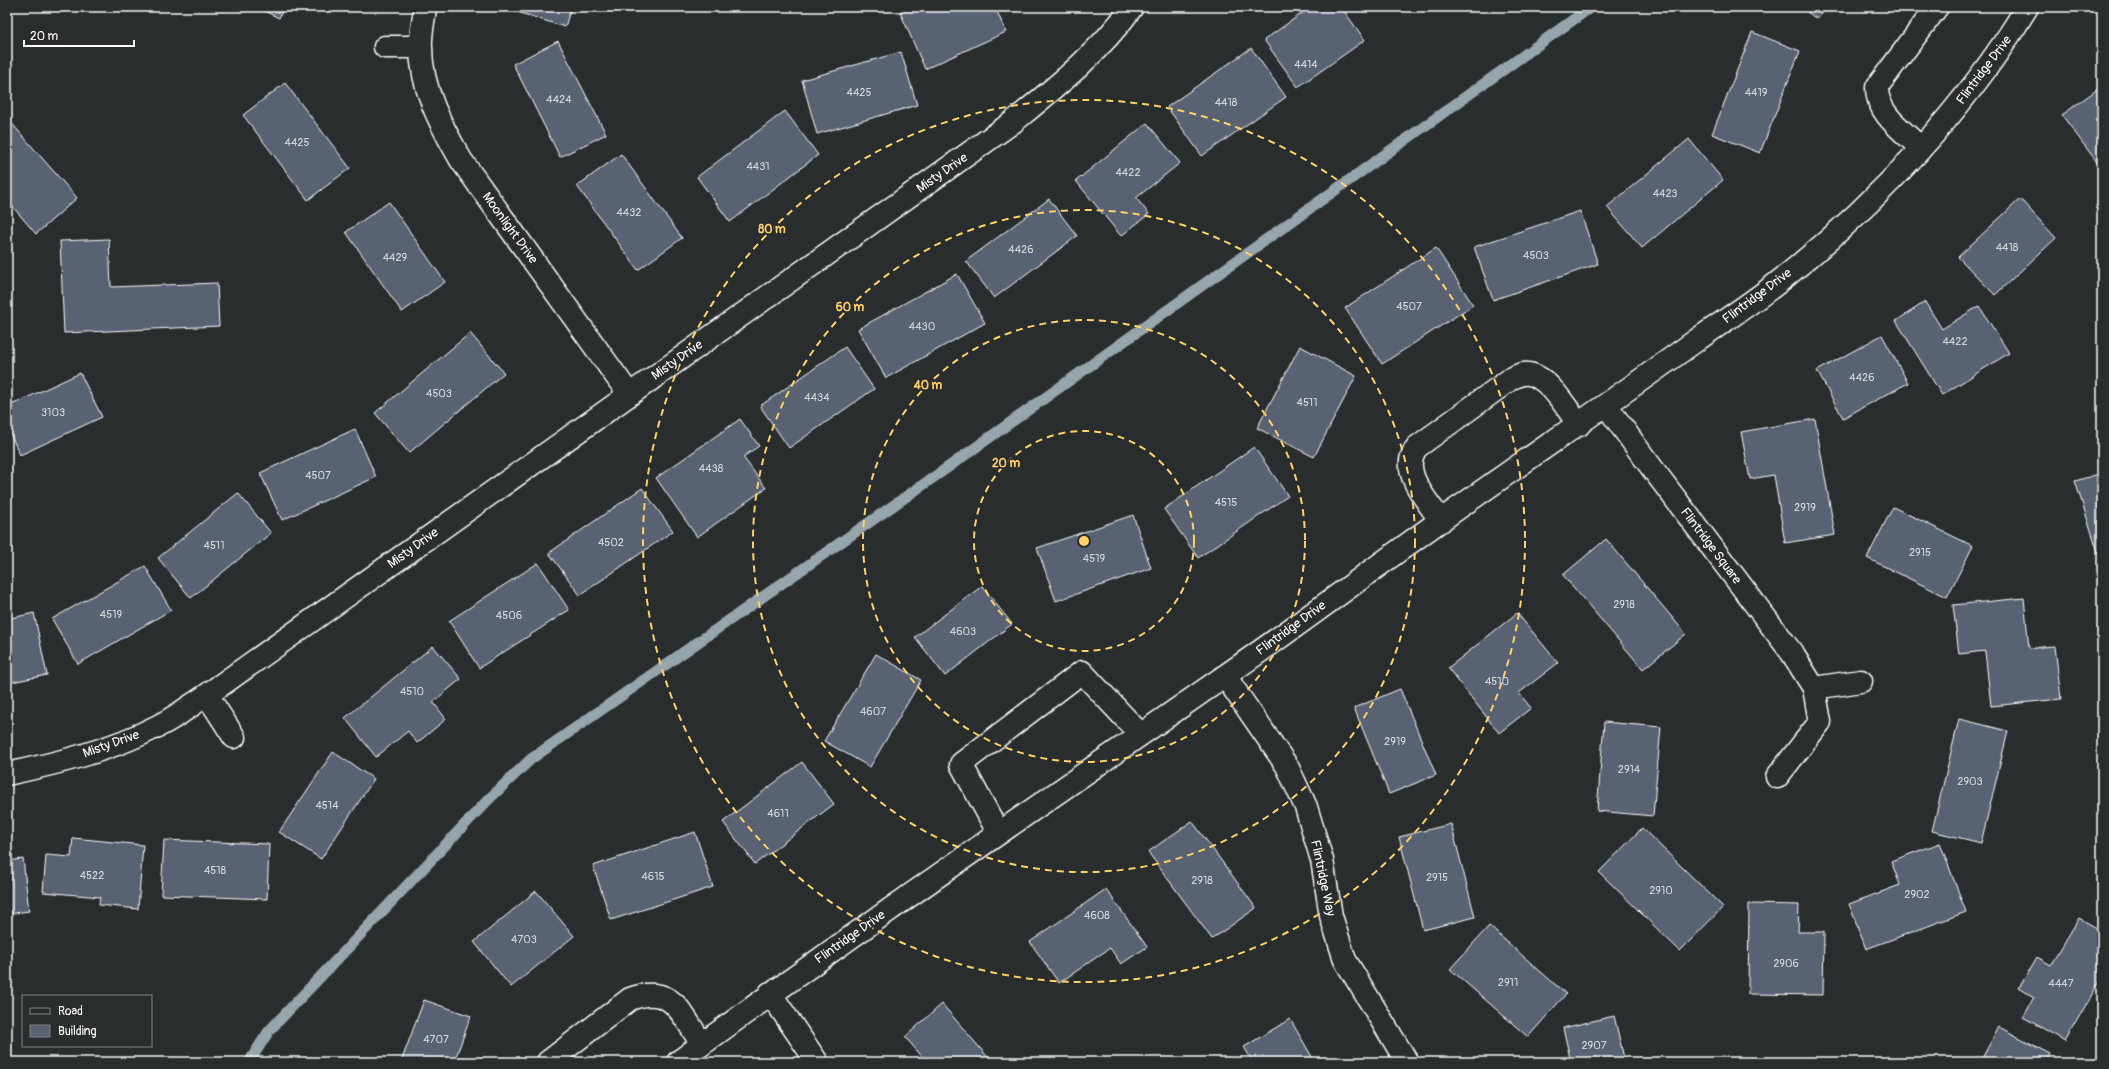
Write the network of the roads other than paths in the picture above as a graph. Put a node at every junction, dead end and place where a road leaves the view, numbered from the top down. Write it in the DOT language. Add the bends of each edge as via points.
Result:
graph roads {
  1 [pos="425,7"];
  2 [pos="1132,7"];
  3 [pos="1937,7"];
  4 [pos="2027,7"];
  5 [pos="385,47"];
  6 [pos="421,47"];
  7 [pos="1921,148"];
  8 [pos="629,394"];
  9 [pos="1606,405"];
  10 [pos="1579,425"];
  11 [pos="1440,521"];
  12 [pos="1225,676"];
  13 [pos="1861,682"];
  14 [pos="1814,688"];
  15 [pos="207,695"];
  16 [pos="1140,734"];
  17 [pos="234,737"];
  18 [pos="7,774"];
  19 [pos="1777,777"];
  20 [pos="998,832"];
  21 [pos="770,994"];
  22 [pos="702,1044"];
  23 [pos="548,1062"];
  24 [pos="678,1062"];
  25 [pos="817,1062"];
  26 [pos="1407,1062"];
  1 -- 6 [label="street, Moonlight Drive"];
  2 -- 8 [label="street, Misty Drive" via="1117,28 1066,80 1013,122"];
  3 -- 7 [label="street" via="1877,87 1877,98 1884,113"];
  4 -- 7 [label="street, Flintridge Drive" via="2004,45"];
  5 -- 6 [label="street"];
  6 -- 8 [label="street, Moonlight Drive" via="427,88 440,123 461,160"];
  7 -- 9 [label="street, Flintridge Drive" via="1875,196 1785,277"];
  8 -- 15 [label="street, Misty Drive"];
  9 -- 10 [label="street, Flintridge Drive"];
  9 -- 14 [label="street, Flintridge Square" via="1792,653"];
  10 -- 11 [label="street, Flintridge Drive"];
  10 -- 11 [label="street" via="1547,382 1536,376 1524,374 1512,378 1417,447 1412,454 1410,464 1413,478"];
  11 -- 12 [label="street, Flintridge Drive"];
  12 -- 16 [label="street, Flintridge Drive"];
  12 -- 26 [label="street, Flintridge Way" via="1288,766 1308,815 1322,860 1331,916 1346,960"];
  13 -- 14 [label="street"];
  14 -- 19 [label="street, Flintridge Square" via="1820,722"];
  15 -- 17 [label="street"];
  15 -- 18 [label="street, Misty Drive" via="158,726 116,744"];
  16 -- 20 [label="street, Flintridge Drive"];
  16 -- 20 [label="street" via="1082,672 961,764"];
  20 -- 21 [label="street, Flintridge Drive"];
  21 -- 22 [label="street, Flintridge Drive"];
  21 -- 25 [label="street"];
  22 -- 23 [label="street" via="672,1000 657,994 644,994 630,999"];
  22 -- 24 [label="street, Flintridge Drive"];
}
